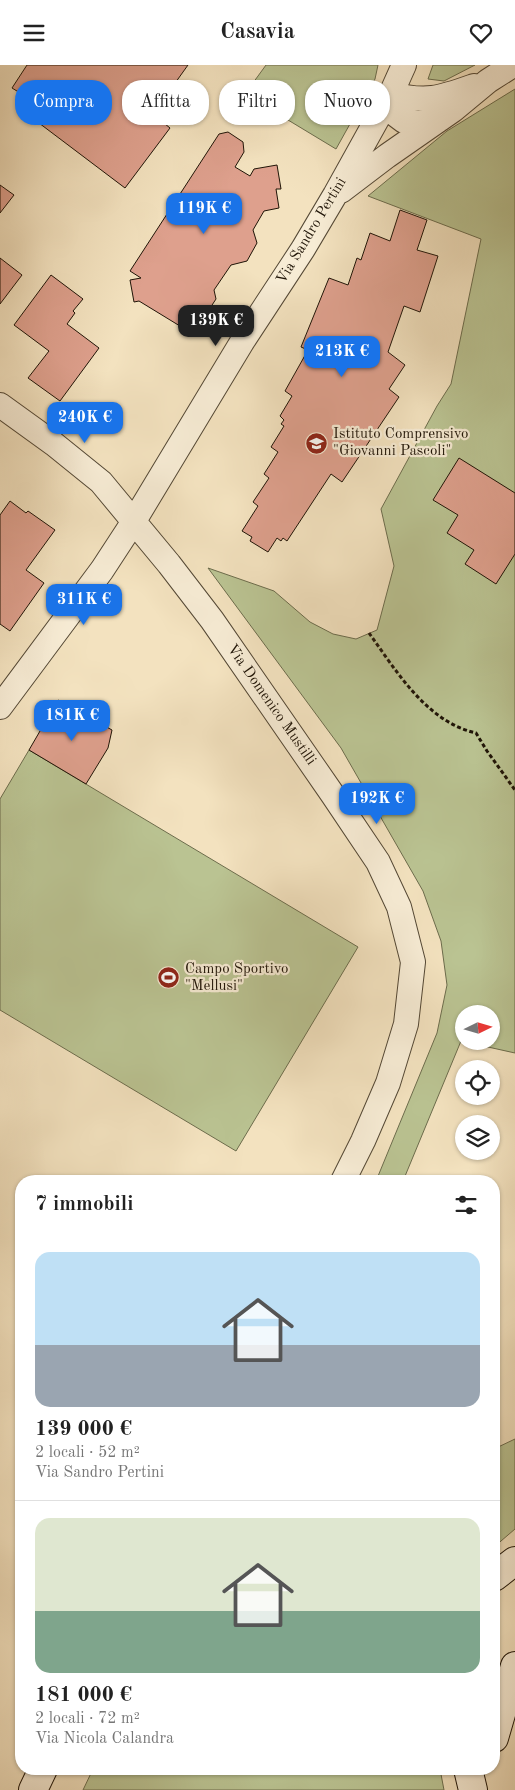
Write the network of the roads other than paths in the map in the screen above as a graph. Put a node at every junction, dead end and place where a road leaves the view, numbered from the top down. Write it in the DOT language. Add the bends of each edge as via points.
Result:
graph roads {
  1 [pos="404,65"];
  2 [pos="513,65"];
  3 [pos="488,81"];
  4 [pos="390,94"];
  5 [pos="390,100"];
  6 [pos="390,104"];
  7 [pos="440,119"];
  8 [pos="373,125"];
  9 [pos="335,195"];
  10 [pos="0,405"];
  11 [pos="134,521"];
  12 [pos="0,707"];
  13 [pos="346,1175"];
  14 [pos="515,1561"];
  15 [pos="500,1572"];
  16 [pos="515,1666"];
  17 [pos="500,1717"];
  18 [pos="40,1775"];
  19 [pos="469,1775"];
  20 [pos="485,1775"];
  21 [pos="32,1790"];
  22 [pos="473,1790"];
  23 [pos="482,1790"];
  1 -- 4 [label="street, Via Sandro Pertini"];
  2 -- 3 [label="street"];
  3 -- 5 [label="street" via="439,98"];
  3 -- 7 [label="street"];
  6 -- 7 [label="street" via="404,121 419,123"];
  7 -- 9 [label="street"];
  8 -- 9 [label="street, Via Sandro Pertini"];
  9 -- 11 [label="street, Via Sandro Pertini"];
  10 -- 11 [label="street, Via Domenico Mustilli" via="54,443 102,483"];
  11 -- 12 [label="street, Via Sandro Pertini" via="102,570"];
  11 -- 13 [label="street, Via Domenico Mustilli" via="212,620 333,795 378,862 399,907 413,961 406,1024 388,1083"];
  14 -- 15 [label="main road"];
  16 -- 17 [label="main road"];
  18 -- 21 [label="main road"];
  19 -- 22 [label="main road"];
  20 -- 23 [label="main road"];
}
